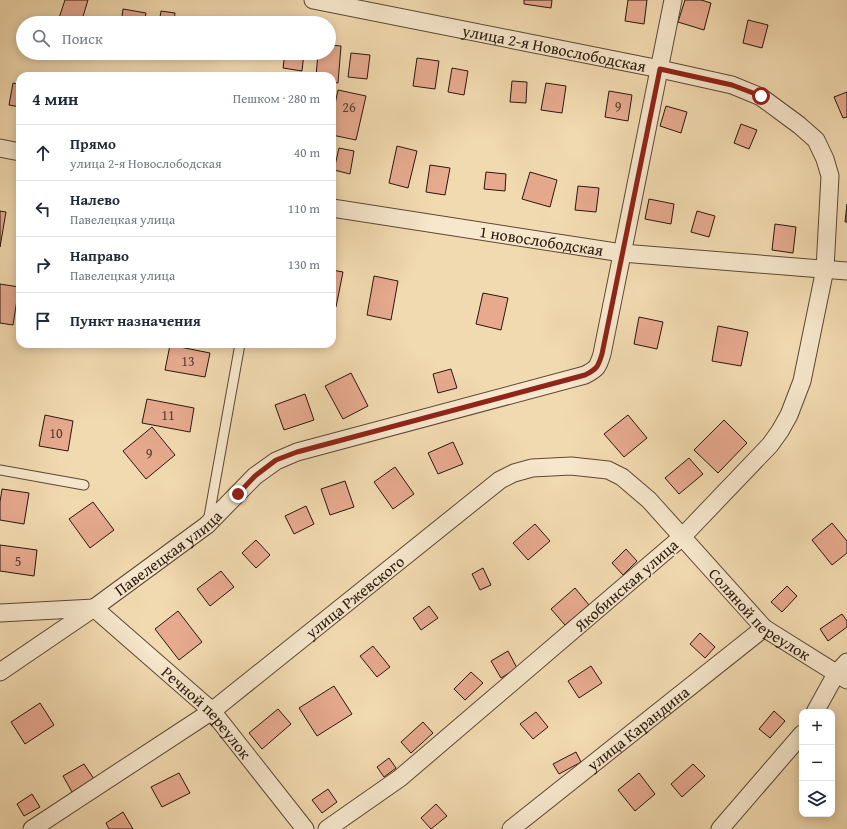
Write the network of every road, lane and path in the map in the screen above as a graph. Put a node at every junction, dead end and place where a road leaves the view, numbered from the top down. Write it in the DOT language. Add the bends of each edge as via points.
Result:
graph roads {
  1 [pos="313,0"];
  2 [pos="673,0"];
  3 [pos="660,69"];
  4 [pos="0,148"];
  5 [pos="16,151"];
  6 [pos="336,209"];
  7 [pos="622,253"];
  8 [pos="825,269"];
  9 [pos="847,271"];
  10 [pos="239,348"];
  11 [pos="0,470"];
  12 [pos="84,485"];
  13 [pos="207,525"];
  14 [pos="682,537"];
  15 [pos="94,608"];
  16 [pos="0,613"];
  17 [pos="764,628"];
  18 [pos="0,672"];
  19 [pos="843,672"];
  20 [pos="817,709"];
  21 [pos="212,711"];
  22 [pos="799,737"];
  23 [pos="32,829"];
  24 [pos="305,829"];
  25 [pos="327,829"];
  26 [pos="511,829"];
  27 [pos="720,829"];
  1 -- 3 [label="street, улица 2-я Новослободская"];
  2 -- 3 [label="street, Павелецкая улица"];
  3 -- 7 [label="street, Павелецкая улица"];
  3 -- 8 [label="street, улица 2-я Новослободская" via="732,85 761,96 816,140 830,176"];
  4 -- 5 [label="street"];
  6 -- 7 [label="street, 1 новослободская"];
  7 -- 8 [label="street, 1 новослободская"];
  7 -- 13 [label="street, Павелецкая улица" via="602,354 595,370 585,375 297,452 276,460 255,476"];
  8 -- 9 [label="street, 1 новослободская"];
  8 -- 14 [label="street, Якобинская улица" via="802,381 789,415 770,445"];
  10 -- 13 [label="lane"];
  11 -- 12 [label="lane"];
  13 -- 15 [label="street, Павелецкая улица"];
  14 -- 17 [label="street, Соляной переулок"];
  14 -- 21 [label="street, улица Ржевского" via="649,500 622,477 608,470 571,466 532,468 514,474 500,480"];
  14 -- 25 [label="street, Якобинская улица" via="400,778"];
  15 -- 16 [label="street"];
  15 -- 18 [label="street, Павелецкая улица"];
  15 -- 21 [label="street, Речной переулок"];
  17 -- 19 [label="street, Соляной переулок"];
  17 -- 26 [label="street, улица Карандина"];
  19 -- 20 [label="street"];
  21 -- 23 [label="street, улица Ржевского"];
  21 -- 24 [label="street, Речной переулок"];
  22 -- 27 [label="street"];
}
